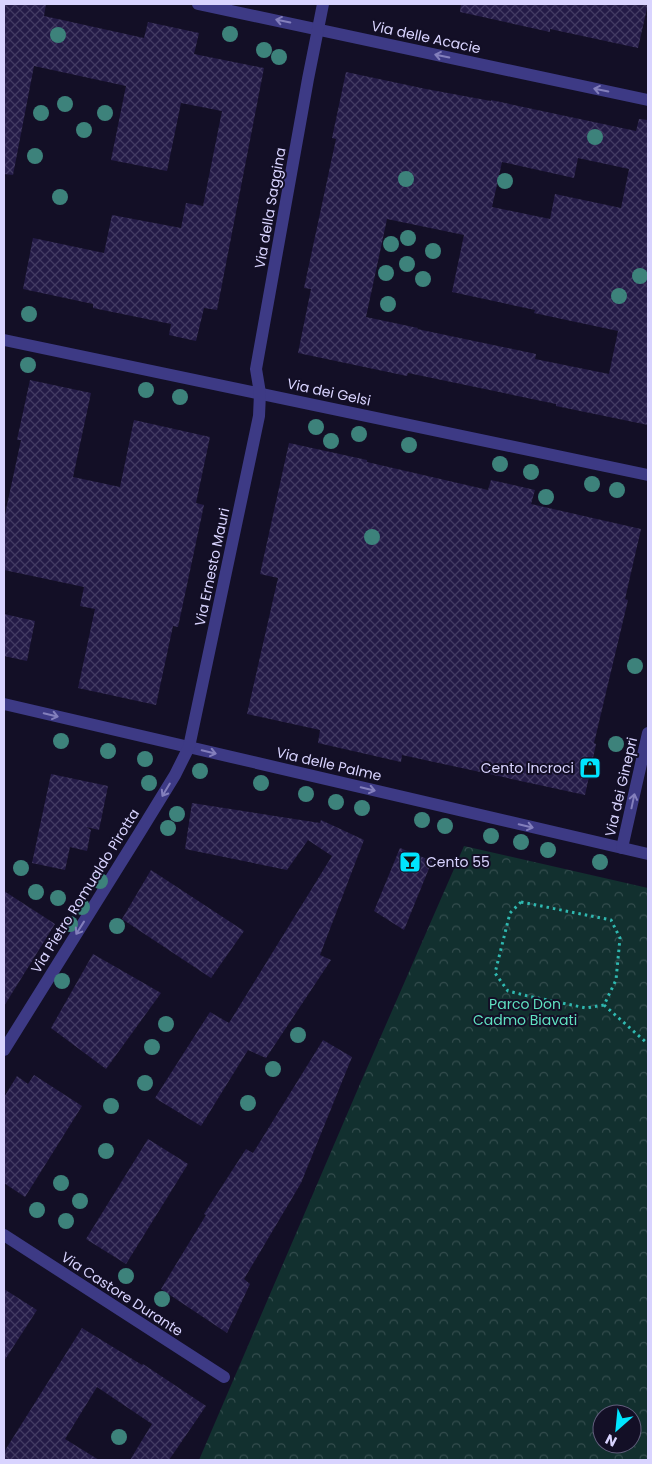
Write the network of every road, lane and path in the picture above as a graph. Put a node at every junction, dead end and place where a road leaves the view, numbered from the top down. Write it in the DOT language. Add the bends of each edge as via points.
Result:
graph roads {
  1 [pos="198,4"];
  2 [pos="323,4"];
  3 [pos="318,29"];
  4 [pos="648,100"];
  5 [pos="4,340"];
  6 [pos="260,392"];
  7 [pos="648,475"];
  8 [pos="4,704"];
  9 [pos="648,733"];
  10 [pos="189,747"];
  11 [pos="622,848"];
  12 [pos="648,854"];
  13 [pos="604,1005"];
  14 [pos="648,1044"];
  15 [pos="4,1050"];
  16 [pos="4,1235"];
  17 [pos="224,1377"];
  3 -- 1 [label="street, Via delle Acacie, one-way"];
  2 -- 3 [label="street, Via della Saggina"];
  4 -- 3 [label="street, Via delle Acacie, one-way"];
  3 -- 6 [label="street, Via della Saggina" via="256,368"];
  5 -- 6 [label="street, Via dei Gelsi"];
  6 -- 7 [label="street, Via dei Gelsi"];
  6 -- 10 [label="street, Via Ernesto Mauri" via="259,416"];
  8 -- 10 [label="street, Via delle Palme, one-way"];
  11 -- 9 [label="street, Via dei Ginepri, one-way"];
  10 -- 11 [label="street, Via delle Palme, one-way"];
  10 -- 15 [label="street, Via Pietro Romualdo Pirotta, one-way" via="175,775"];
  11 -- 12 [label="street, Via delle Palme"];
  13 -- 13 [label="path" via="616,980 620,938 611,920 521,902 510,913 495,973 508,991 586,1008"];
  13 -- 14 [label="path"];
  16 -- 17 [label="street, Via Castore Durante"];
}
